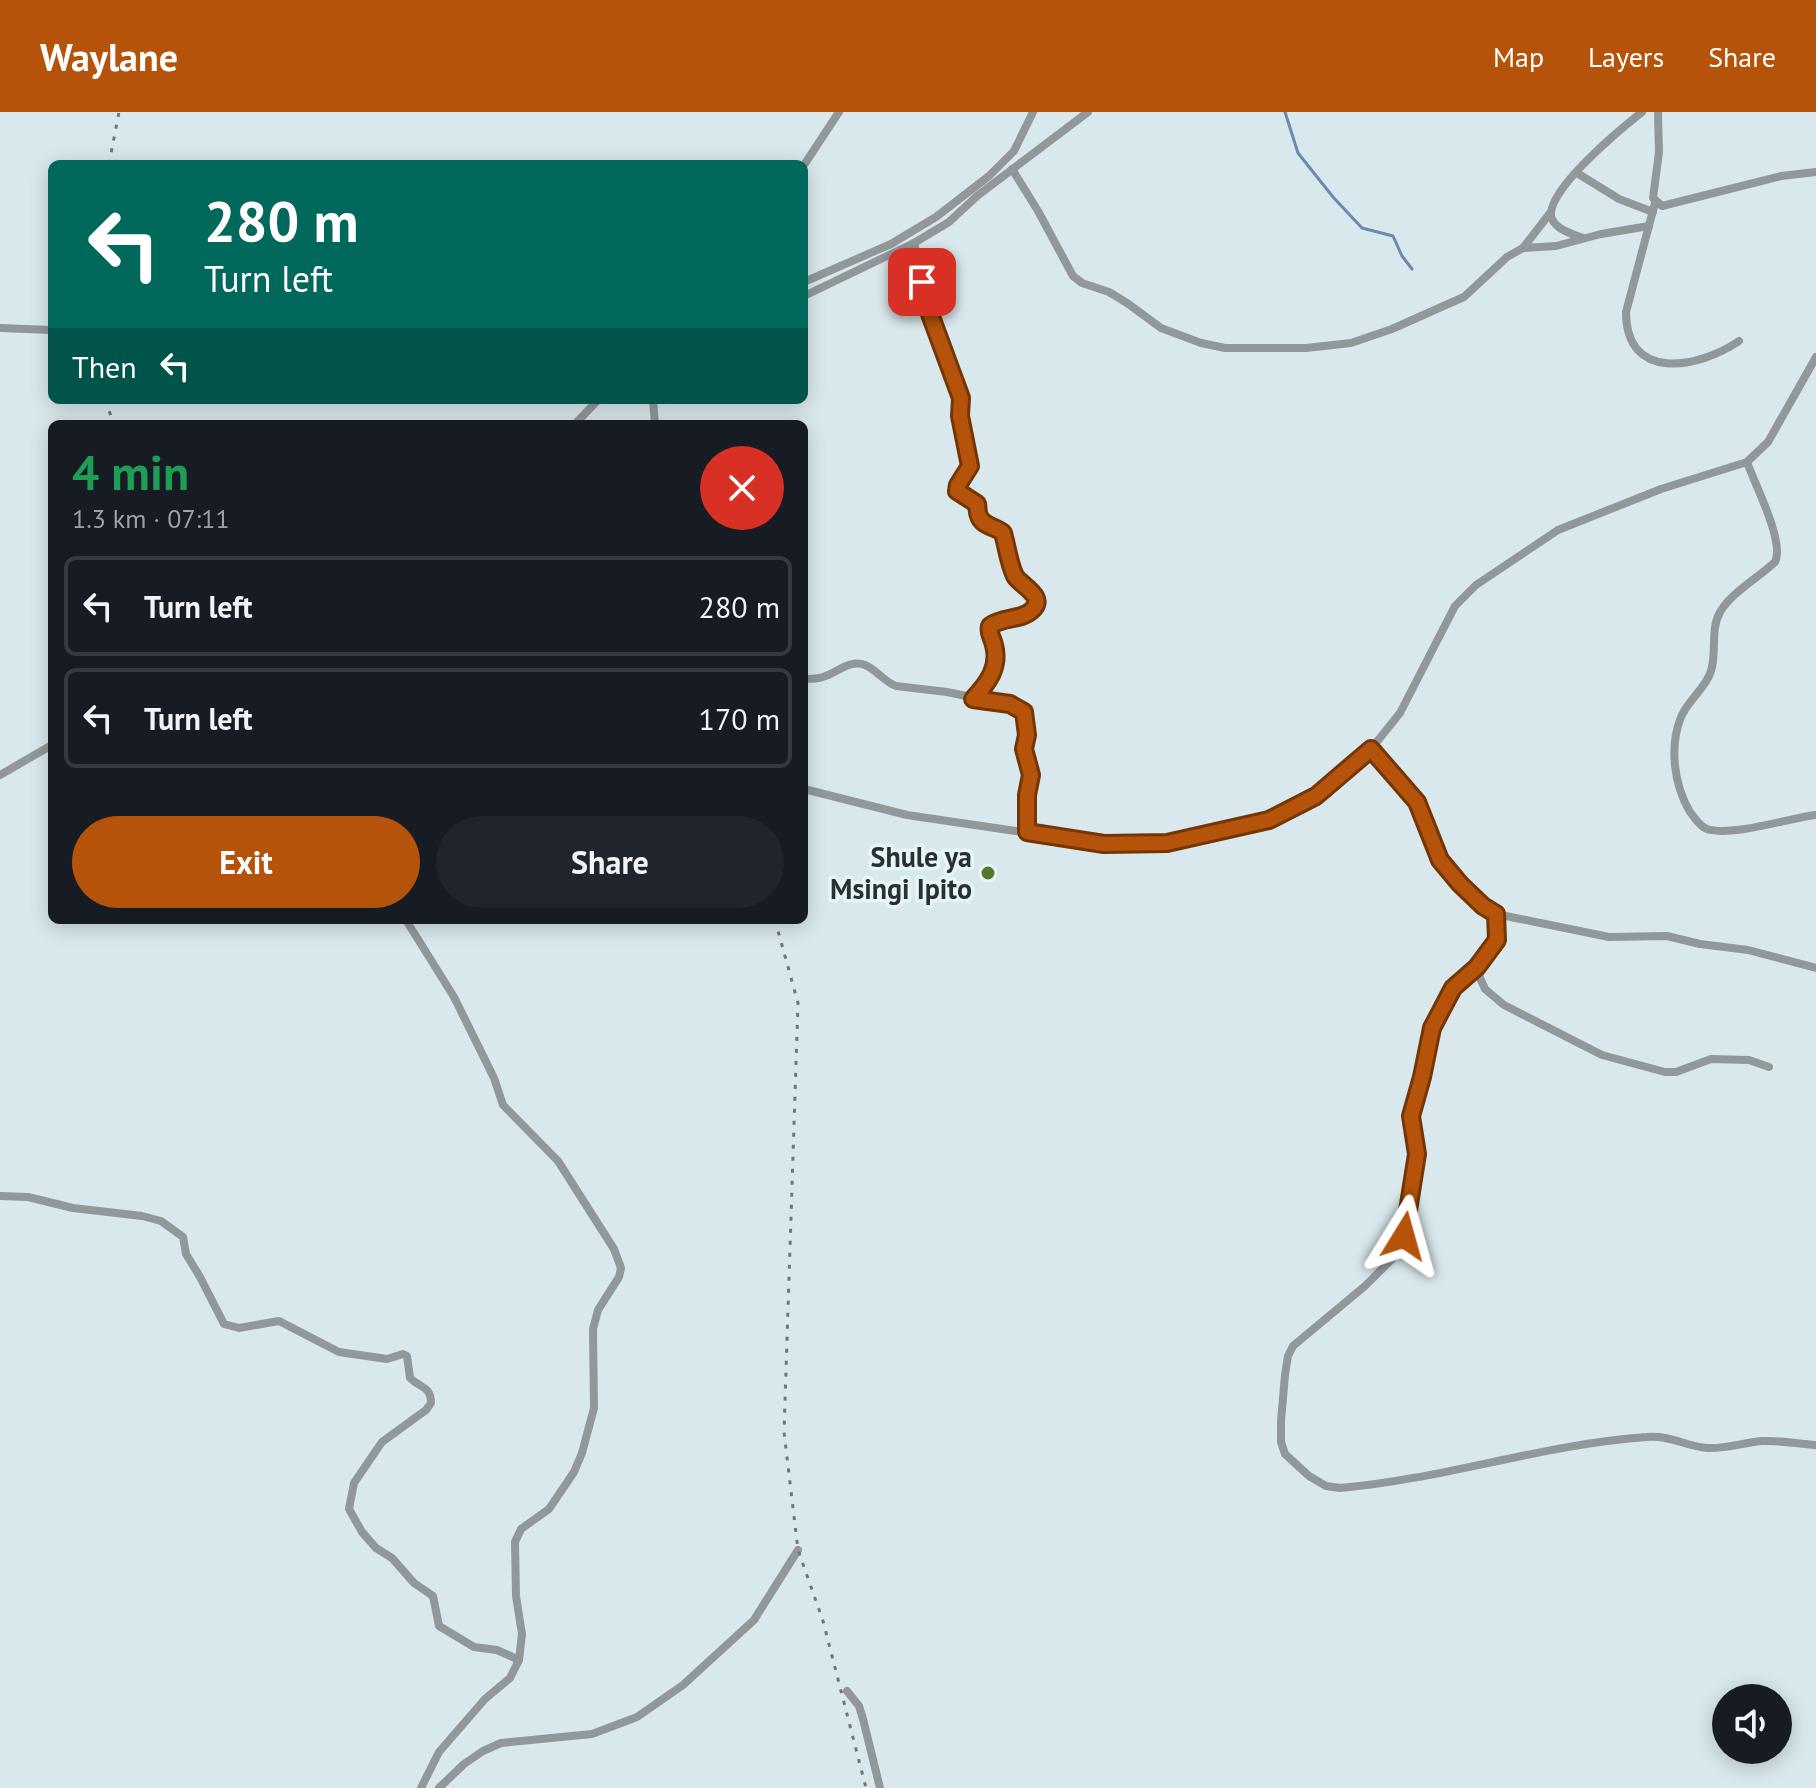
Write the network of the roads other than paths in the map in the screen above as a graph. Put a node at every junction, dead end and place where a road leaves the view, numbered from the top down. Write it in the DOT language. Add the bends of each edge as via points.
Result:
graph roads {
  1 [pos="839,112"];
  2 [pos="1033,112"];
  3 [pos="1088,112"];
  4 [pos="1642,112"];
  5 [pos="1658,112"];
  6 [pos="807,160"];
  7 [pos="1012,169"];
  8 [pos="1816,172"];
  9 [pos="1577,173"];
  10 [pos="1654,207"];
  11 [pos="1550,213"];
  12 [pos="1649,226"];
  13 [pos="1583,238"];
  14 [pos="914,243"];
  15 [pos="1523,248"];
  16 [pos="808,280"];
  17 [pos="808,294"];
  18 [pos="0,328"];
  19 [pos="48,330"];
  20 [pos="1739,341"];
  21 [pos="1816,357"];
  22 [pos="594,404"];
  23 [pos="579,420"];
  24 [pos="1747,462"];
  25 [pos="808,679"];
  26 [pos="973,699"];
  27 [pos="48,747"];
  28 [pos="1371,749"];
  29 [pos="0,775"];
  30 [pos="808,790"];
  31 [pos="1816,815"];
  32 [pos="1027,832"];
  33 [pos="1496,914"];
  34 [pos="408,924"];
  35 [pos="1479,965"];
  36 [pos="1816,968"];
  37 [pos="1769,1067"];
  38 [pos="0,1196"];
  39 [pos="1816,1445"];
  40 [pos="798,1550"];
  41 [pos="519,1660"];
  42 [pos="847,1691"];
  43 [pos="421,1788"];
  44 [pos="439,1788"];
  45 [pos="880,1788"];
  1 -- 6 [label="street"];
  2 -- 16 [label="street" via="1014,151 936,217 891,244"];
  3 -- 7 [label="street"];
  4 -- 9 [label="street"];
  5 -- 10 [label="street"];
  7 -- 14 [label="street" via="949,222"];
  7 -- 15 [label="street" via="1073,276 1118,297 1161,328 1225,348 1306,348 1376,335 1464,297"];
  8 -- 10 [label="street"];
  9 -- 10 [label="street" via="1619,199"];
  9 -- 11 [label="street" via="1555,198"];
  10 -- 12 [label="street"];
  11 -- 13 [label="street" via="1563,231"];
  11 -- 15 [label="street"];
  12 -- 13 [label="street"];
  12 -- 20 [label="street" via="1626,312 1631,343 1653,360 1675,365 1723,352"];
  13 -- 15 [label="street"];
  14 -- 17 [label="street"];
  14 -- 26 [label="street" via="930,314 961,398 970,466 957,491 977,504 987,525 1003,533 1015,576 1036,599 1030,612 990,626 993,676"];
  18 -- 19 [label="street"];
  21 -- 24 [label="street" via="1768,442"];
  22 -- 23 [label="street"];
  24 -- 28 [label="street" via="1558,530 1476,585 1455,606 1400,713"];
  24 -- 31 [label="street" via="1779,553 1718,615 1710,675 1688,701 1674,742 1676,772 1682,798 1706,829"];
  25 -- 26 [label="street" via="867,665 889,684"];
  26 -- 32 [label="street" via="1010,704 1024,712 1024,749 1031,775"];
  27 -- 29 [label="street"];
  28 -- 32 [label="street" via="1316,796 1269,820 1167,843 1104,844"];
  28 -- 33 [label="street" via="1417,802 1440,860"];
  30 -- 32 [label="street" via="907,815"];
  33 -- 35 [label="street" via="1497,940"];
  33 -- 36 [label="street" via="1609,937 1667,936"];
  34 -- 41 [label="street" via="454,997 503,1105 558,1161 621,1268 593,1329 594,1408 582,1453 549,1509 521,1529 515,1542"];
  35 -- 37 [label="street" via="1485,989 1504,1005 1602,1055 1665,1072 1711,1059 1749,1060"];
  35 -- 39 [label="street" via="1453,988 1432,1028 1411,1116 1417,1154 1396,1255 1288,1356 1281,1421 1285,1454 1309,1476 1340,1488 1651,1436 1702,1448 1760,1441"];
  38 -- 41 [label="street" via="161,1221 183,1237 186,1254 224,1324 239,1328 279,1321 339,1352 377,1359 407,1356 410,1378 426,1386 431,1403 385,1438 354,1483 349,1509 376,1548 433,1596 439,1626 474,1647"];
  40 -- 44 [label="street" via="754,1620 683,1685 637,1717 592,1734 501,1743 464,1764"];
  41 -- 43 [label="street" via="510,1678 439,1752"];
  42 -- 45 [label="street" via="859,1706"];
}
